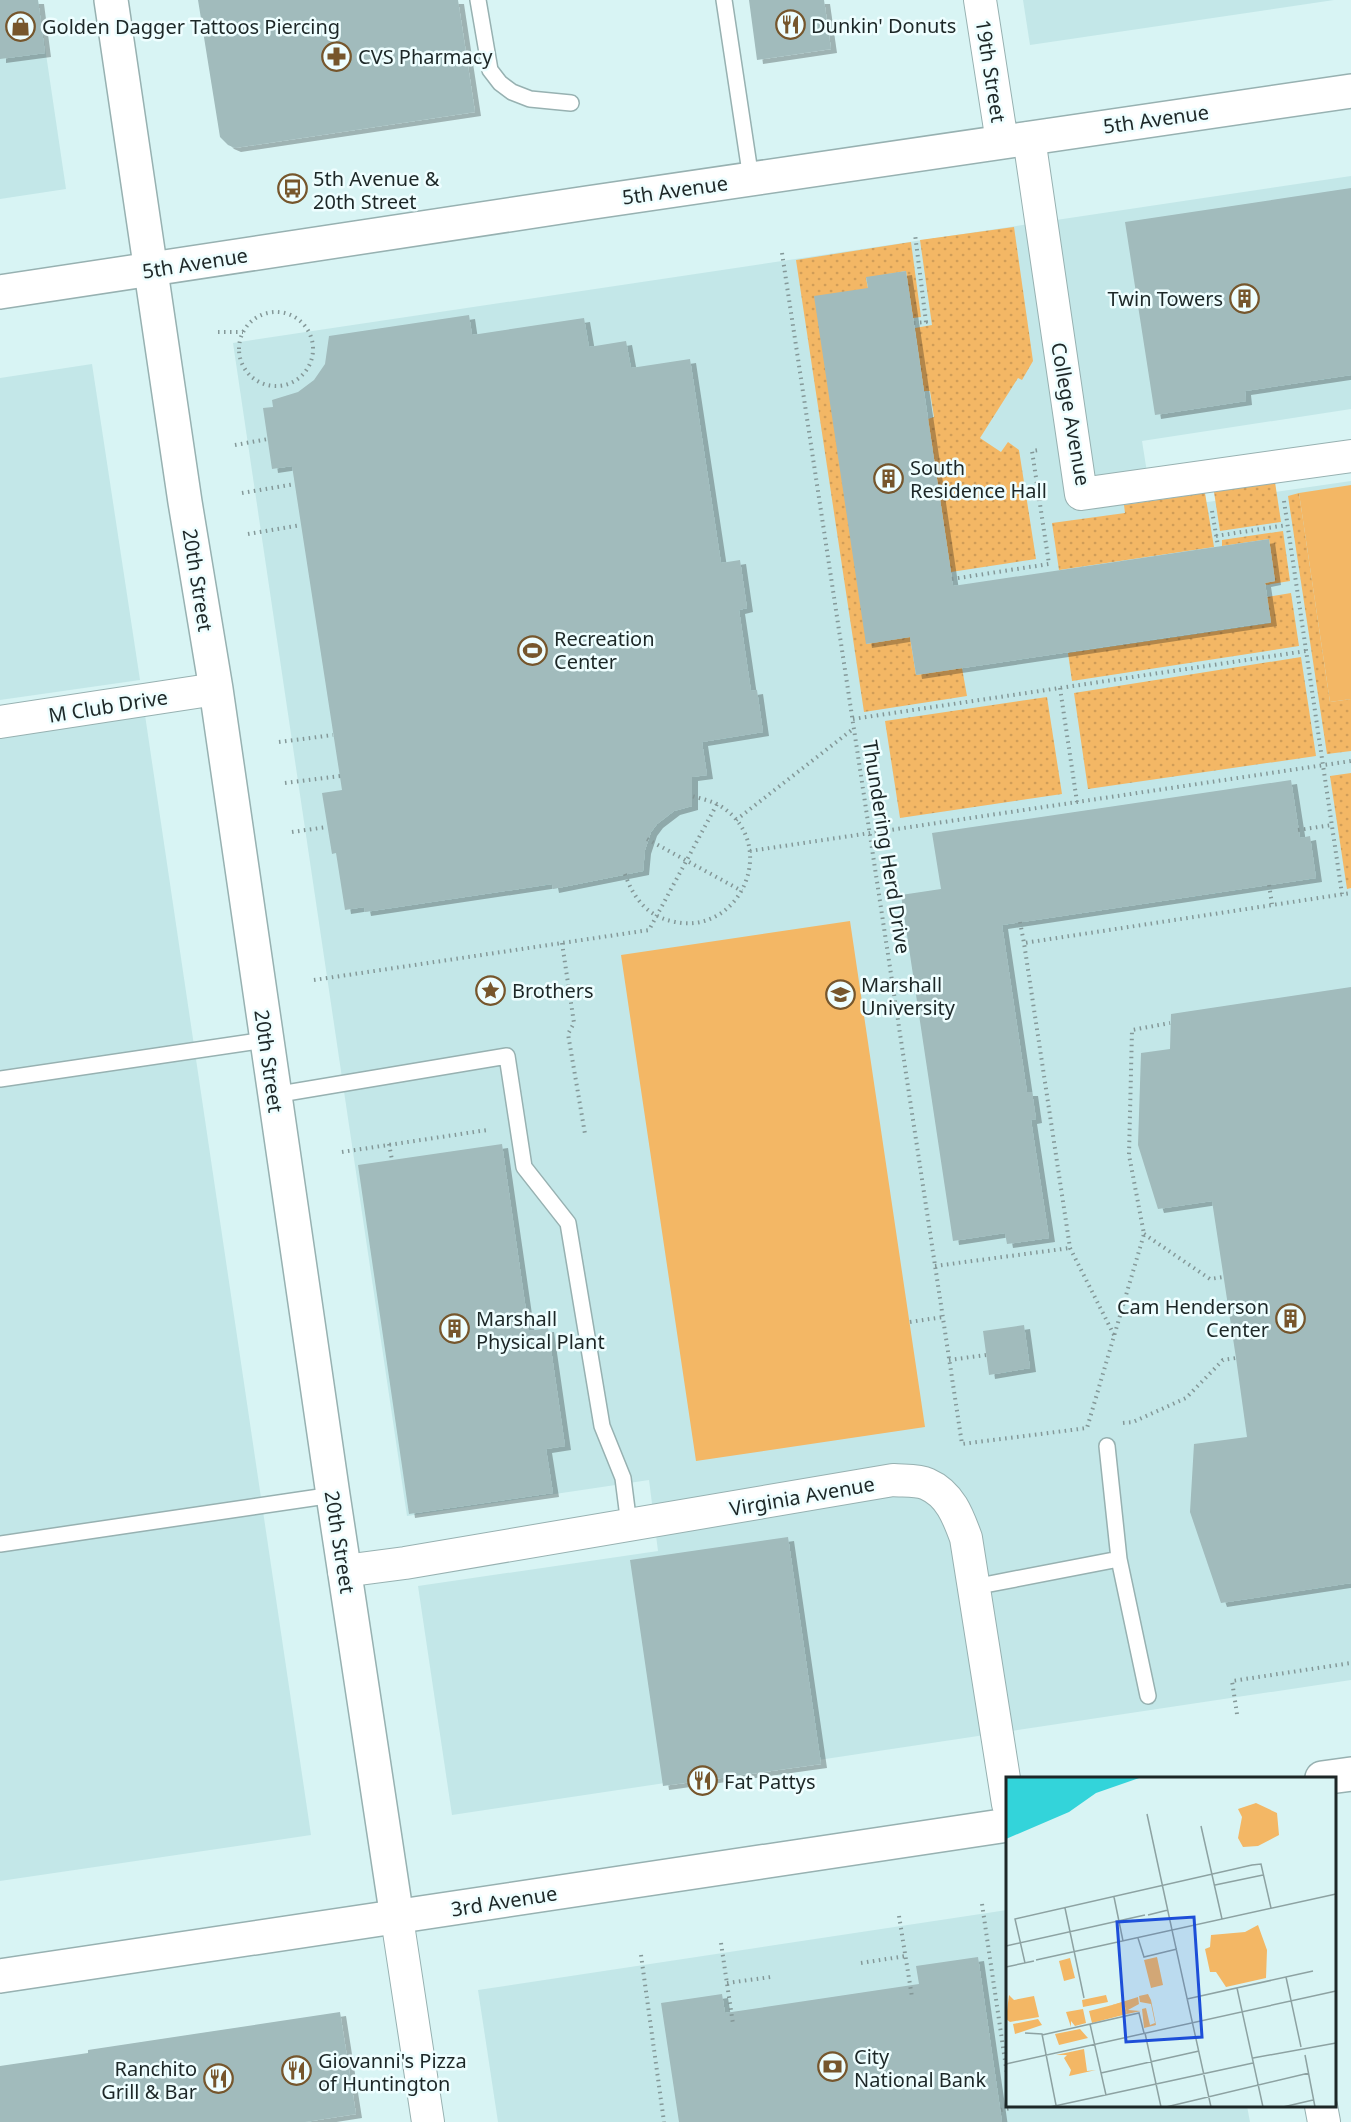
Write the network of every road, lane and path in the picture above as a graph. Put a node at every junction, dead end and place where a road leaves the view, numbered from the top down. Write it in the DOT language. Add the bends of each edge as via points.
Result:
graph roads {
  1 [pos="111,0"];
  2 [pos="478,0"];
  3 [pos="724,0"];
  4 [pos="980,0"];
  5 [pos="1351,91"];
  6 [pos="571,103"];
  7 [pos="1015,140"];
  8 [pos="751,179"];
  9 [pos="915,234"];
  10 [pos="783,254"];
  11 [pos="151,269"];
  12 [pos="0,292"];
  13 [pos="914,323"];
  14 [pos="218,332"];
  15 [pos="243,332"];
  16 [pos="268,438"];
  17 [pos="235,445"];
  18 [pos="1047,448"];
  19 [pos="1351,456"];
  20 [pos="295,484"];
  21 [pos="1282,492"];
  22 [pos="242,493"];
  23 [pos="1211,502"];
  24 [pos="301,525"];
  25 [pos="1287,525"];
  26 [pos="248,534"];
  27 [pos="1216,536"];
  28 [pos="1218,546"];
  29 [pos="952,579"];
  30 [pos="1306,651"];
  31 [pos="1060,688"];
  32 [pos="216,689"];
  33 [pos="853,719"];
  34 [pos="0,722"];
  35 [pos="854,729"];
  36 [pos="333,735"];
  37 [pos="279,742"];
  38 [pos="1351,761"];
  39 [pos="1323,766"];
  40 [pos="340,776"];
  41 [pos="285,783"];
  42 [pos="692,796"];
  43 [pos="1077,802"];
  44 [pos="717,804"];
  45 [pos="736,820"];
  46 [pos="1332,825"];
  47 [pos="327,827"];
  48 [pos="1299,830"];
  49 [pos="292,832"];
  50 [pos="870,834"];
  51 [pos="647,839"];
  52 [pos="750,851"];
  53 [pos="686,861"];
  54 [pos="625,874"];
  55 [pos="1269,885"];
  56 [pos="742,891"];
  57 [pos="1351,893"];
  58 [pos="1342,894"];
  59 [pos="1272,904"];
  60 [pos="656,916"];
  61 [pos="1020,922"];
  62 [pos="562,943"];
  63 [pos="1024,943"];
  64 [pos="314,980"];
  65 [pos="1170,1023"];
  66 [pos="265,1040"];
  67 [pos="0,1079"];
  68 [pos="274,1095"];
  69 [pos="487,1130"];
  70 [pos="585,1134"];
  71 [pos="389,1144"];
  72 [pos="342,1152"];
  73 [pos="392,1160"];
  74 [pos="1144,1234"];
  75 [pos="1070,1248"];
  76 [pos="935,1266"];
  77 [pos="1224,1277"];
  78 [pos="943,1317"];
  79 [pos="910,1322"];
  80 [pos="1115,1336"];
  81 [pos="986,1355"];
  82 [pos="1236,1358"];
  83 [pos="949,1360"];
  84 [pos="1122,1424"];
  85 [pos="1099,1426"];
  86 [pos="1087,1428"];
  87 [pos="1107,1446"];
  88 [pos="333,1495"];
  89 [pos="630,1525"];
  90 [pos="0,1544"];
  91 [pos="1119,1560"];
  92 [pos="344,1570"];
  93 [pos="974,1587"];
  94 [pos="1351,1663"];
  95 [pos="1148,1696"];
  96 [pos="1237,1714"];
  97 [pos="1351,1774"];
  98 [pos="1334,1777"];
  99 [pos="1006,1791"];
  100 [pos="1006,1825"];
  101 [pos="982,1904"];
  102 [pos="899,1916"];
  103 [pos="397,1917"];
  104 [pos="721,1943"];
  105 [pos="641,1955"];
  106 [pos="906,1956"];
  107 [pos="861,1963"];
  108 [pos="0,1976"];
  109 [pos="771,1977"];
  110 [pos="727,1983"];
  111 [pos="912,1997"];
  112 [pos="734,2024"];
  113 [pos="1006,2067"];
  114 [pos="1011,2107"];
  115 [pos="1321,2107"];
  116 [pos="1000,2110"];
  117 [pos="428,2122"];
  118 [pos="664,2122"];
  119 [pos="1324,2122"];
  1 -- 11 [label="main road, 20th Street"];
  2 -- 6 [label="lane" via="490,70 500,83 530,99"];
  3 -- 8 [label="lane"];
  4 -- 7 [label="street, 19th Street"];
  5 -- 7 [label="main road, 5th Avenue"];
  7 -- 8 [label="main road, 5th Avenue"];
  7 -- 19 [label="street, College Avenue" via="1081,494"];
  8 -- 11 [label="main road, 5th Avenue"];
  9 -- 13 [label="path" via="926,322"];
  10 -- 33 [label="path, Thundering Herd Drive"];
  11 -- 12 [label="main road, 5th Avenue"];
  11 -- 32 [label="main road, 20th Street"];
  14 -- 15 [label="path"];
  15 -- 15 [label="path" via="240,360 258,382 287,385 309,367 312,339 294,317 265,314 252,320"];
  16 -- 17 [label="path"];
  18 -- 29 [label="path" via="1032,451 1049,564"];
  20 -- 22 [label="path"];
  21 -- 25 [label="path"];
  23 -- 27 [label="path"];
  24 -- 26 [label="path"];
  25 -- 27 [label="path"];
  25 -- 30 [label="path"];
  27 -- 28 [label="path"];
  30 -- 31 [label="path"];
  30 -- 39 [label="path"];
  31 -- 33 [label="path"];
  31 -- 43 [label="path"];
  32 -- 34 [label="street, M Club Drive"];
  32 -- 66 [label="main road, 20th Street"];
  33 -- 35 [label="path, Thundering Herd Drive"];
  35 -- 45 [label="path"];
  35 -- 50 [label="path, Thundering Herd Drive"];
  36 -- 37 [label="path"];
  38 -- 39 [label="path"];
  39 -- 43 [label="path"];
  39 -- 46 [label="path"];
  40 -- 41 [label="path"];
  42 -- 44 [label="path"];
  43 -- 50 [label="path"];
  44 -- 45 [label="path"];
  44 -- 53 [label="path"];
  45 -- 52 [label="path"];
  46 -- 48 [label="path"];
  46 -- 58 [label="path"];
  47 -- 49 [label="path"];
  50 -- 52 [label="path"];
  50 -- 76 [label="path, Thundering Herd Drive"];
  51 -- 53 [label="path"];
  52 -- 56 [label="path" via="749,872"];
  53 -- 56 [label="path"];
  53 -- 60 [label="path"];
  54 -- 60 [label="path" via="637,899"];
  55 -- 59 [label="path"];
  56 -- 60 [label="path" via="726,910 704,921 680,923"];
  57 -- 58 [label="path"];
  58 -- 59 [label="path"];
  59 -- 63 [label="path"];
  60 -- 62 [label="path" via="649,930"];
  61 -- 63 [label="path"];
  62 -- 64 [label="path"];
  62 -- 70 [label="path" via="574,1023 568,1034"];
  63 -- 75 [label="path"];
  65 -- 74 [label="path" via="1132,1030 1129,1155"];
  66 -- 67 [label="lane"];
  66 -- 68 [label="main road, 20th Street"];
  68 -- 88 [label="main road, 20th Street"];
  68 -- 89 [label="lane" via="507,1056 524,1167 568,1223 602,1426 623,1478"];
  69 -- 71 [label="path"];
  71 -- 72 [label="path"];
  71 -- 73 [label="path"];
  74 -- 77 [label="path" via="1210,1279"];
  74 -- 80 [label="path"];
  75 -- 76 [label="path"];
  75 -- 80 [label="path"];
  76 -- 78 [label="path, Thundering Herd Drive"];
  78 -- 79 [label="path"];
  78 -- 83 [label="path, Thundering Herd Drive"];
  80 -- 86 [label="path"];
  81 -- 83 [label="path"];
  82 -- 84 [label="path" via="1223,1360 1186,1398"];
  83 -- 86 [label="path, Thundering Herd Drive" via="962,1444"];
  85 -- 86 [label="path"];
  87 -- 91 [label="lane"];
  88 -- 90 [label="lane"];
  88 -- 92 [label="main road, 20th Street"];
  89 -- 92 [label="street, Virginia Avenue"];
  89 -- 93 [label="street, Virginia Avenue" via="894,1480 926,1483 943,1495 957,1513 966,1538"];
  91 -- 93 [label="lane"];
  91 -- 95 [label="lane"];
  92 -- 103 [label="main road, 20th Street"];
  93 -- 99 [label="street, Virginia Avenue"];
  94 -- 96 [label="path" via="1232,1681"];
  97 -- 98 [label="main road"];
  100 -- 103 [label="main road, 3rd Avenue"];
  101 -- 113 [label="path"];
  102 -- 106 [label="path"];
  103 -- 108 [label="main road, 3rd Avenue"];
  103 -- 117 [label="street, 20th Street"];
  104 -- 110 [label="path"];
  105 -- 118 [label="path"];
  106 -- 107 [label="path"];
  106 -- 111 [label="path"];
  109 -- 110 [label="path"];
  110 -- 112 [label="path"];
  114 -- 116 [label="path"];
  115 -- 119 [label="street"];
}
